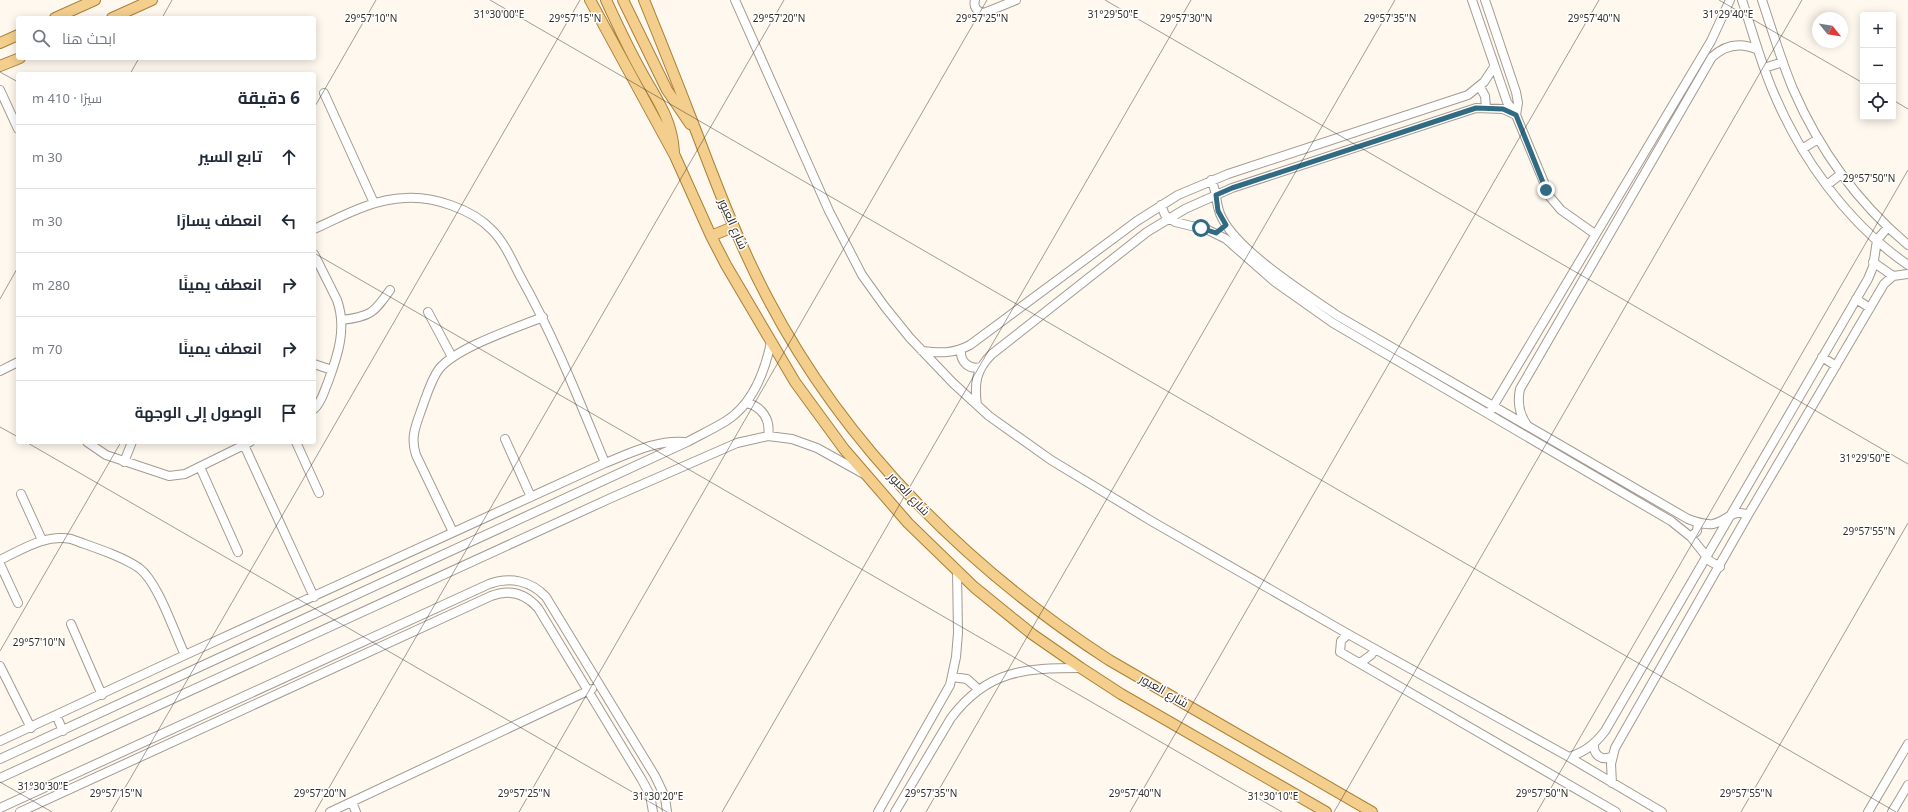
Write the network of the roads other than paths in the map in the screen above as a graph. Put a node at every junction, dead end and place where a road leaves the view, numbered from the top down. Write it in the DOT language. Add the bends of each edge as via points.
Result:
graph roads {
  1 [pos="95,0"];
  2 [pos="152,0"];
  3 [pos="590,0"];
  4 [pos="606,0"];
  5 [pos="623,0"];
  6 [pos="644,0"];
  7 [pos="735,0"];
  8 [pos="975,0"];
  9 [pos="1016,0"];
  10 [pos="1472,0"];
  11 [pos="1486,0"];
  12 [pos="1730,0"];
  13 [pos="1742,0"];
  14 [pos="1762,0"];
  15 [pos="64,16"];
  16 [pos="116,16"];
  17 [pos="16,36"];
  18 [pos="0,43"];
  19 [pos="1758,50"];
  20 [pos="16,60"];
  21 [pos="1783,62"];
  22 [pos="0,66"];
  23 [pos="1696,66"];
  24 [pos="1494,67"];
  25 [pos="1764,68"];
  26 [pos="1704,71"];
  27 [pos="1480,87"];
  28 [pos="0,90"];
  29 [pos="324,93"];
  30 [pos="1486,107"];
  31 [pos="1516,115"];
  32 [pos="1388,122"];
  33 [pos="16,125"];
  34 [pos="696,130"];
  35 [pos="1393,136"];
  36 [pos="1818,139"];
  37 [pos="1335,140"];
  38 [pos="1802,149"];
  39 [pos="1340,152"];
  40 [pos="675,156"];
  41 [pos="1279,158"];
  42 [pos="1283,170"];
  43 [pos="1841,174"];
  44 [pos="1211,180"];
  45 [pos="1827,185"];
  46 [pos="1623,187"];
  47 [pos="1633,193"];
  48 [pos="1216,195"];
  49 [pos="374,203"];
  50 [pos="1161,205"];
  51 [pos="1169,218"];
  52 [pos="1226,225"];
  53 [pos="733,227"];
  54 [pos="1888,227"];
  55 [pos="316,228"];
  56 [pos="1216,233"];
  57 [pos="1595,234"];
  58 [pos="710,236"];
  59 [pos="1877,240"];
  60 [pos="1908,245"];
  61 [pos="316,258"];
  62 [pos="1874,262"];
  63 [pos="1908,265"];
  64 [pos="1908,274"];
  65 [pos="1893,276"];
  66 [pos="390,290"];
  67 [pos="1856,299"];
  68 [pos="1870,308"];
  69 [pos="428,312"];
  70 [pos="543,317"];
  71 [pos="341,320"];
  72 [pos="771,342"];
  73 [pos="1381,346"];
  74 [pos="960,350"];
  75 [pos="922,351"];
  76 [pos="452,357"];
  77 [pos="1822,357"];
  78 [pos="16,363"];
  79 [pos="316,365"];
  80 [pos="1836,366"];
  81 [pos="981,367"];
  82 [pos="332,370"];
  83 [pos="0,371"];
  84 [pos="746,403"];
  85 [pos="977,405"];
  86 [pos="316,406"];
  87 [pos="1494,406"];
  88 [pos="1489,414"];
  89 [pos="1528,426"];
  90 [pos="768,436"];
  91 [pos="506,439"];
  92 [pos="687,442"];
  93 [pos="90,444"];
  94 [pos="131,444"];
  95 [pos="247,444"];
  96 [pos="297,444"];
  97 [pos="124,462"];
  98 [pos="605,464"];
  99 [pos="200,467"];
  100 [pos="864,474"];
  101 [pos="319,493"];
  102 [pos="21,494"];
  103 [pos="531,497"];
  104 [pos="1668,509"];
  105 [pos="1729,515"];
  106 [pos="1748,515"];
  107 [pos="1664,517"];
  108 [pos="1698,523"];
  109 [pos="453,532"];
  110 [pos="1691,538"];
  111 [pos="42,540"];
  112 [pos="238,552"];
  113 [pos="1706,557"];
  114 [pos="0,560"];
  115 [pos="0,564"];
  116 [pos="1720,567"];
  117 [pos="957,570"];
  118 [pos="314,597"];
  119 [pos="452,601"];
  120 [pos="18,603"];
  121 [pos="457,611"];
  122 [pos="71,624"];
  123 [pos="1348,634"];
  124 [pos="1375,649"];
  125 [pos="185,655"];
  126 [pos="1360,663"];
  127 [pos="0,666"];
  128 [pos="1081,668"];
  129 [pos="952,677"];
  130 [pos="599,685"];
  131 [pos="978,690"];
  132 [pos="588,691"];
  133 [pos="102,694"];
  134 [pos="226,703"];
  135 [pos="56,715"];
  136 [pos="232,715"];
  137 [pos="30,728"];
  138 [pos="63,730"];
  139 [pos="0,741"];
  140 [pos="1594,744"];
  141 [pos="1908,744"];
  142 [pos="1613,756"];
  143 [pos="1569,757"];
  144 [pos="0,759"];
  145 [pos="0,778"];
  146 [pos="1612,783"];
  147 [pos="1908,785"];
  148 [pos="352,802"];
  149 [pos="0,808"];
  150 [pos="20,812"];
  151 [pos="330,812"];
  152 [pos="356,812"];
  153 [pos="653,812"];
  154 [pos="668,812"];
  155 [pos="878,812"];
  156 [pos="895,812"];
  157 [pos="1326,812"];
  158 [pos="1372,812"];
  159 [pos="1616,812"];
  160 [pos="1662,812"];
  161 [pos="1868,812"];
  162 [pos="1892,812"];
  1 -- 15 [label="main road"];
  2 -- 16 [label="main road"];
  3 -- 40 [label="main road, شارع العبور"];
  4 -- 40 [label="main road" via="641,71 663,108 671,131"];
  5 -- 34 [label="main road" via="667,90"];
  6 -- 34 [label="main road, شارع العبور"];
  7 -- 75 [label="street" via="849,252 885,307"];
  8 -- 9 [label="street" via="974,7 984,13"];
  10 -- 24 [label="street"];
  11 -- 31 [label="street" via="1516,92"];
  12 -- 23 [label="street" via="1717,30"];
  13 -- 19 [label="street"];
  14 -- 21 [label="street"];
  17 -- 18 [label="main road"];
  19 -- 25 [label="street"];
  19 -- 26 [label="street" via="1742,44 1725,47 1712,57"];
  20 -- 22 [label="main road"];
  21 -- 25 [label="street"];
  21 -- 36 [label="street"];
  23 -- 26 [label="street"];
  23 -- 46 [label="street"];
  24 -- 27 [label="street"];
  24 -- 31 [label="street" via="1507,102"];
  25 -- 38 [label="street" via="1780,108"];
  26 -- 47 [label="street"];
  27 -- 30 [label="street" via="1485,96"];
  27 -- 32 [label="street" via="1468,95"];
  28 -- 33 [label="street"];
  29 -- 49 [label="street"];
  30 -- 31 [label="street" via="1503,109"];
  30 -- 35 [label="street" via="1476,108"];
  31 -- 57 [label="street" via="1550,197 1561,210"];
  32 -- 35 [label="street"];
  32 -- 37 [label="street"];
  34 -- 53 [label="main road, شارع العبور"];
  35 -- 39 [label="street"];
  36 -- 38 [label="street"];
  36 -- 43 [label="street"];
  37 -- 39 [label="street"];
  37 -- 41 [label="street"];
  38 -- 45 [label="street"];
  39 -- 42 [label="street"];
  40 -- 58 [label="main road, شارع العبور"];
  41 -- 42 [label="street"];
  41 -- 44 [label="street"];
  42 -- 48 [label="street"];
  43 -- 45 [label="street"];
  43 -- 54 [label="street"];
  44 -- 48 [label="street"];
  44 -- 50 [label="street"];
  45 -- 59 [label="street"];
  46 -- 47 [label="street"];
  46 -- 57 [label="street"];
  47 -- 89 [label="street" via="1520,389 1520,412"];
  48 -- 51 [label="street"];
  48 -- 52 [label="street" via="1218,211"];
  49 -- 55 [label="street"];
  49 -- 70 [label="street" via="405,198 432,200 449,205 481,221 501,242"];
  50 -- 51 [label="street"];
  50 -- 74 [label="street"];
  51 -- 56 [label="street"];
  51 -- 81 [label="street" via="1147,232 992,354"];
  52 -- 56 [label="street"];
  52 -- 73 [label="street" via="1252,252 1295,286"];
  53 -- 58 [label="main road"];
  53 -- 158 [label="main road, شارع العبور" via="768,300 831,400 890,474 943,530 1040,613 1109,660"];
  54 -- 59 [label="street"];
  54 -- 60 [label="street"];
  56 -- 73 [label="street" via="1304,303"];
  57 -- 87 [label="street"];
  58 -- 72 [label="main road, شارع العبور"];
  59 -- 62 [label="street"];
  59 -- 63 [label="street"];
  61 -- 71 [label="street" via="336,300"];
  62 -- 65 [label="street"];
  62 -- 67 [label="street" via="1870,275"];
  64 -- 65 [label="street"];
  65 -- 68 [label="street" via="1884,284"];
  66 -- 71 [label="street" via="371,314"];
  67 -- 68 [label="street"];
  67 -- 77 [label="street"];
  68 -- 80 [label="street"];
  69 -- 76 [label="street"];
  70 -- 76 [label="street" via="467,348"];
  70 -- 98 [label="street"];
  71 -- 82 [label="street" via="341,339"];
  72 -- 84 [label="street" via="761,377"];
  72 -- 100 [label="main road, شارع العبور" via="812,407"];
  73 -- 87 [label="street"];
  73 -- 88 [label="street"];
  74 -- 75 [label="street" via="944,353"];
  74 -- 81 [label="street" via="964,363 970,367"];
  75 -- 85 [label="street"];
  76 -- 109 [label="street" via="440,368 431,382 412,439 416,455"];
  77 -- 80 [label="street"];
  77 -- 105 [label="street"];
  78 -- 83 [label="street"];
  79 -- 82 [label="street"];
  80 -- 106 [label="street"];
  81 -- 85 [label="street" via="975,386"];
  82 -- 86 [label="street"];
  84 -- 90 [label="street" via="765,415 769,427"];
  84 -- 92 [label="street" via="727,421"];
  85 -- 123 [label="street" via="1051,460"];
  87 -- 88 [label="street"];
  87 -- 89 [label="street"];
  88 -- 107 [label="street"];
  89 -- 104 [label="street"];
  90 -- 100 [label="street" via="805,443"];
  90 -- 145 [label="street" via="737,443 611,498"];
  91 -- 103 [label="street"];
  92 -- 98 [label="street" via="653,445"];
  92 -- 138 [label="street"];
  93 -- 97 [label="street" via="101,453"];
  94 -- 97 [label="street"];
  95 -- 99 [label="street"];
  95 -- 118 [label="street"];
  96 -- 101 [label="street"];
  97 -- 99 [label="street" via="169,476 185,474"];
  98 -- 103 [label="street"];
  99 -- 112 [label="street"];
  100 -- 117 [label="main road, شارع العبور" via="908,523"];
  102 -- 111 [label="street"];
  103 -- 109 [label="street"];
  104 -- 107 [label="street"];
  104 -- 108 [label="street"];
  105 -- 106 [label="street" via="1738,512"];
  105 -- 108 [label="street" via="1711,524"];
  105 -- 113 [label="street"];
  106 -- 116 [label="street"];
  107 -- 110 [label="street"];
  108 -- 110 [label="street" via="1697,531"];
  109 -- 118 [label="street"];
  110 -- 113 [label="street"];
  111 -- 114 [label="street"];
  111 -- 125 [label="street" via="71,539 139,568 153,584"];
  113 -- 116 [label="street"];
  113 -- 140 [label="street" via="1605,731"];
  115 -- 120 [label="street"];
  116 -- 142 [label="street" via="1619,739"];
  117 -- 128 [label="main road, شارع العبور" via="1009,616"];
  117 -- 129 [label="street" via="959,621"];
  118 -- 125 [label="street"];
  119 -- 121 [label="street"];
  119 -- 130 [label="street" via="501,580 531,585 550,603"];
  119 -- 134 [label="street"];
  121 -- 132 [label="street" via="497,593 516,593 529,599 538,608"];
  121 -- 136 [label="street"];
  122 -- 133 [label="street"];
  123 -- 124 [label="street"];
  123 -- 126 [label="street" via="1341,641 1340,652"];
  124 -- 126 [label="street"];
  124 -- 143 [label="street"];
  125 -- 133 [label="street"];
  126 -- 159 [label="street"];
  127 -- 137 [label="street"];
  128 -- 131 [label="street" via="1023,670 1004,676"];
  128 -- 157 [label="main road, شارع العبور" via="1128,698"];
  129 -- 131 [label="street" via="967,679"];
  129 -- 155 [label="street" via="945,696"];
  130 -- 132 [label="street"];
  130 -- 154 [label="street" via="656,776"];
  131 -- 156 [label="street" via="961,704 951,718"];
  132 -- 148 [label="street"];
  132 -- 153 [label="street" via="647,788"];
  133 -- 135 [label="street"];
  134 -- 136 [label="street"];
  134 -- 149 [label="street"];
  135 -- 137 [label="street"];
  135 -- 138 [label="street"];
  136 -- 150 [label="street"];
  137 -- 139 [label="street"];
  138 -- 144 [label="street"];
  140 -- 142 [label="street" via="1595,753 1599,757"];
  140 -- 143 [label="street" via="1580,754"];
  141 -- 161 [label="street"];
  142 -- 146 [label="street"];
  143 -- 146 [label="street"];
  146 -- 160 [label="street"];
  147 -- 162 [label="street"];
  148 -- 151 [label="street"];
  148 -- 152 [label="street"];
}
